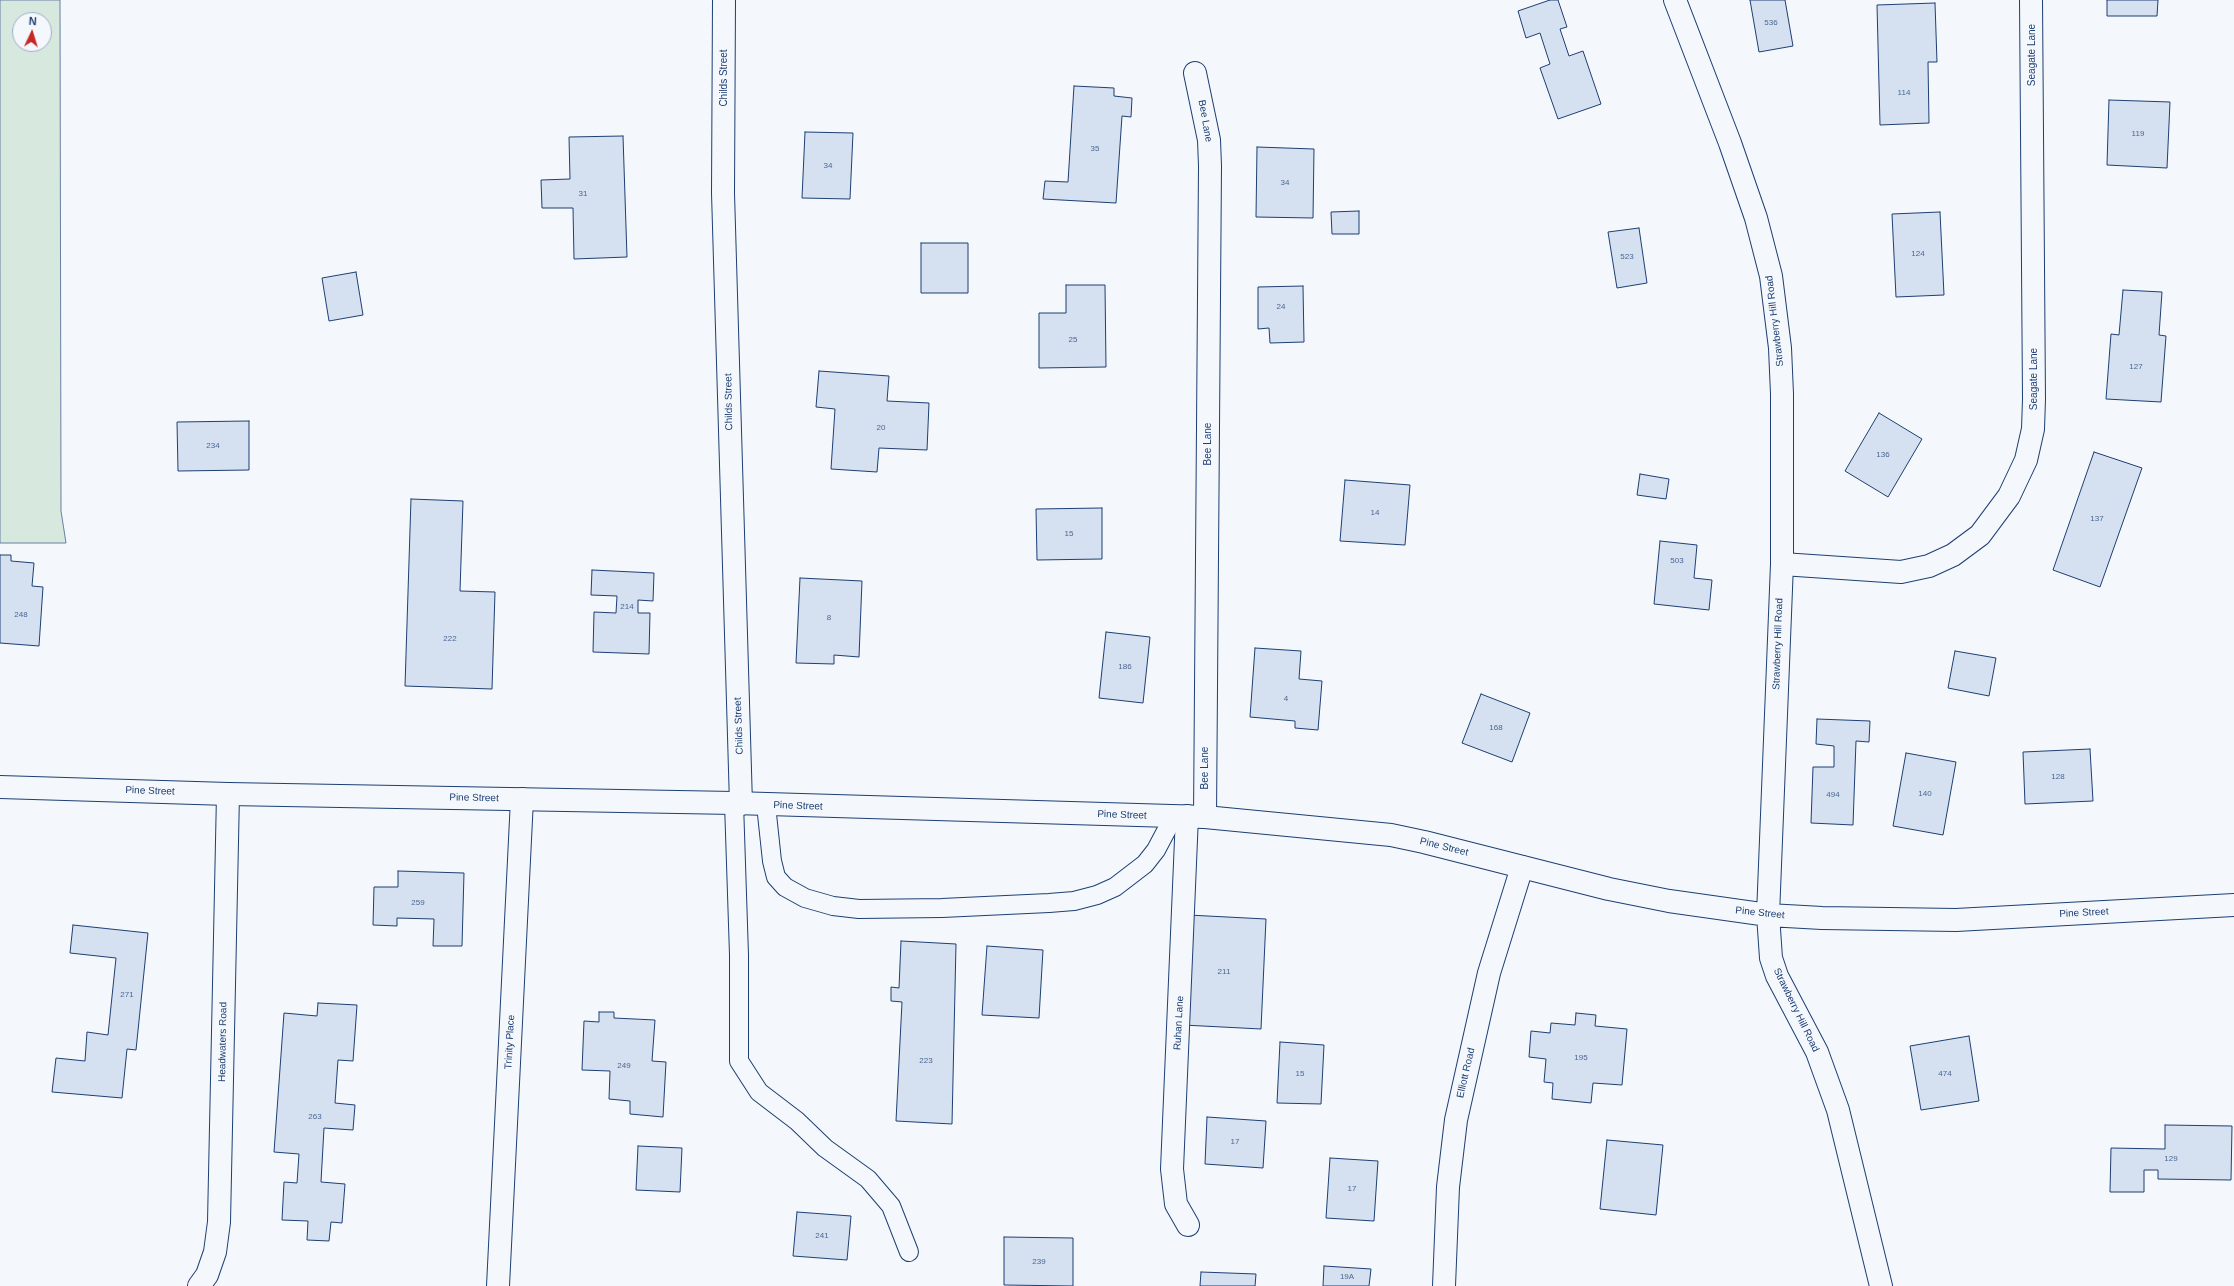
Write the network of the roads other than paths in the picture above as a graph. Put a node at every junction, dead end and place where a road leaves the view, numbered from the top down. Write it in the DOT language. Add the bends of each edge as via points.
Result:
graph roads {
  1 [pos="724,0"];
  2 [pos="1675,0"];
  3 [pos="2031,0"];
  4 [pos="1195,73"];
  5 [pos="1782,564"];
  6 [pos="0,786"];
  7 [pos="228,794"];
  8 [pos="522,799"];
  9 [pos="738,803"];
  10 [pos="766,805"];
  11 [pos="1188,817"];
  12 [pos="1522,867"];
  13 [pos="2234,905"];
  14 [pos="1768,915"];
  15 [pos="1188,1225"];
  16 [pos="909,1252"];
  17 [pos="199,1286"];
  18 [pos="498,1286"];
  19 [pos="1444,1286"];
  20 [pos="1881,1286"];
  1 -- 9 [label="street, Childs Street" via="724,193"];
  2 -- 5 [label="street, Strawberry Hill Road" via="1730,143 1756,218 1771,276 1780,348 1782,394"];
  3 -- 5 [label="street, Seagate Lane" via="2034,399 2033,429 2026,460 2009,496 1980,535 1953,555 1929,566 1901,572"];
  4 -- 11 [label="street, Bee Lane" via="1209,140 1210,166"];
  5 -- 14 [label="street, Strawberry Hill Road"];
  6 -- 7 [label="street, Pine Street"];
  7 -- 8 [label="street, Pine Street"];
  7 -- 17 [label="street, Headwaters Road" via="219,1222 215,1252 207,1275"];
  8 -- 9 [label="street, Pine Street"];
  8 -- 18 [label="street, Trinity Place"];
  9 -- 10 [label="street, Pine Street"];
  9 -- 16 [label="lane" via="739,1061 759,1092 797,1121 825,1148 868,1179 892,1206"];
  10 -- 11 [label="street, Pine Street"];
  10 -- 11 [label="lane" via="776,877 785,887 805,898 833,906 859,909 1049,903 1074,901 1097,895 1115,887 1145,864"];
  11 -- 12 [label="street, Pine Street" via="1391,835"];
  11 -- 15 [label="street, Ruhan Lane" via="1172,1169 1176,1204"];
  12 -- 14 [label="street, Pine Street" via="1669,901"];
  12 -- 19 [label="street, Elliott Road" via="1489,973 1456,1120 1448,1194"];
  13 -- 14 [label="street, Pine Street" via="1956,920 1880,920"];
  14 -- 20 [label="street, Strawberry Hill Road" via="1771,958 1777,976 1817,1052 1838,1110"];
}
